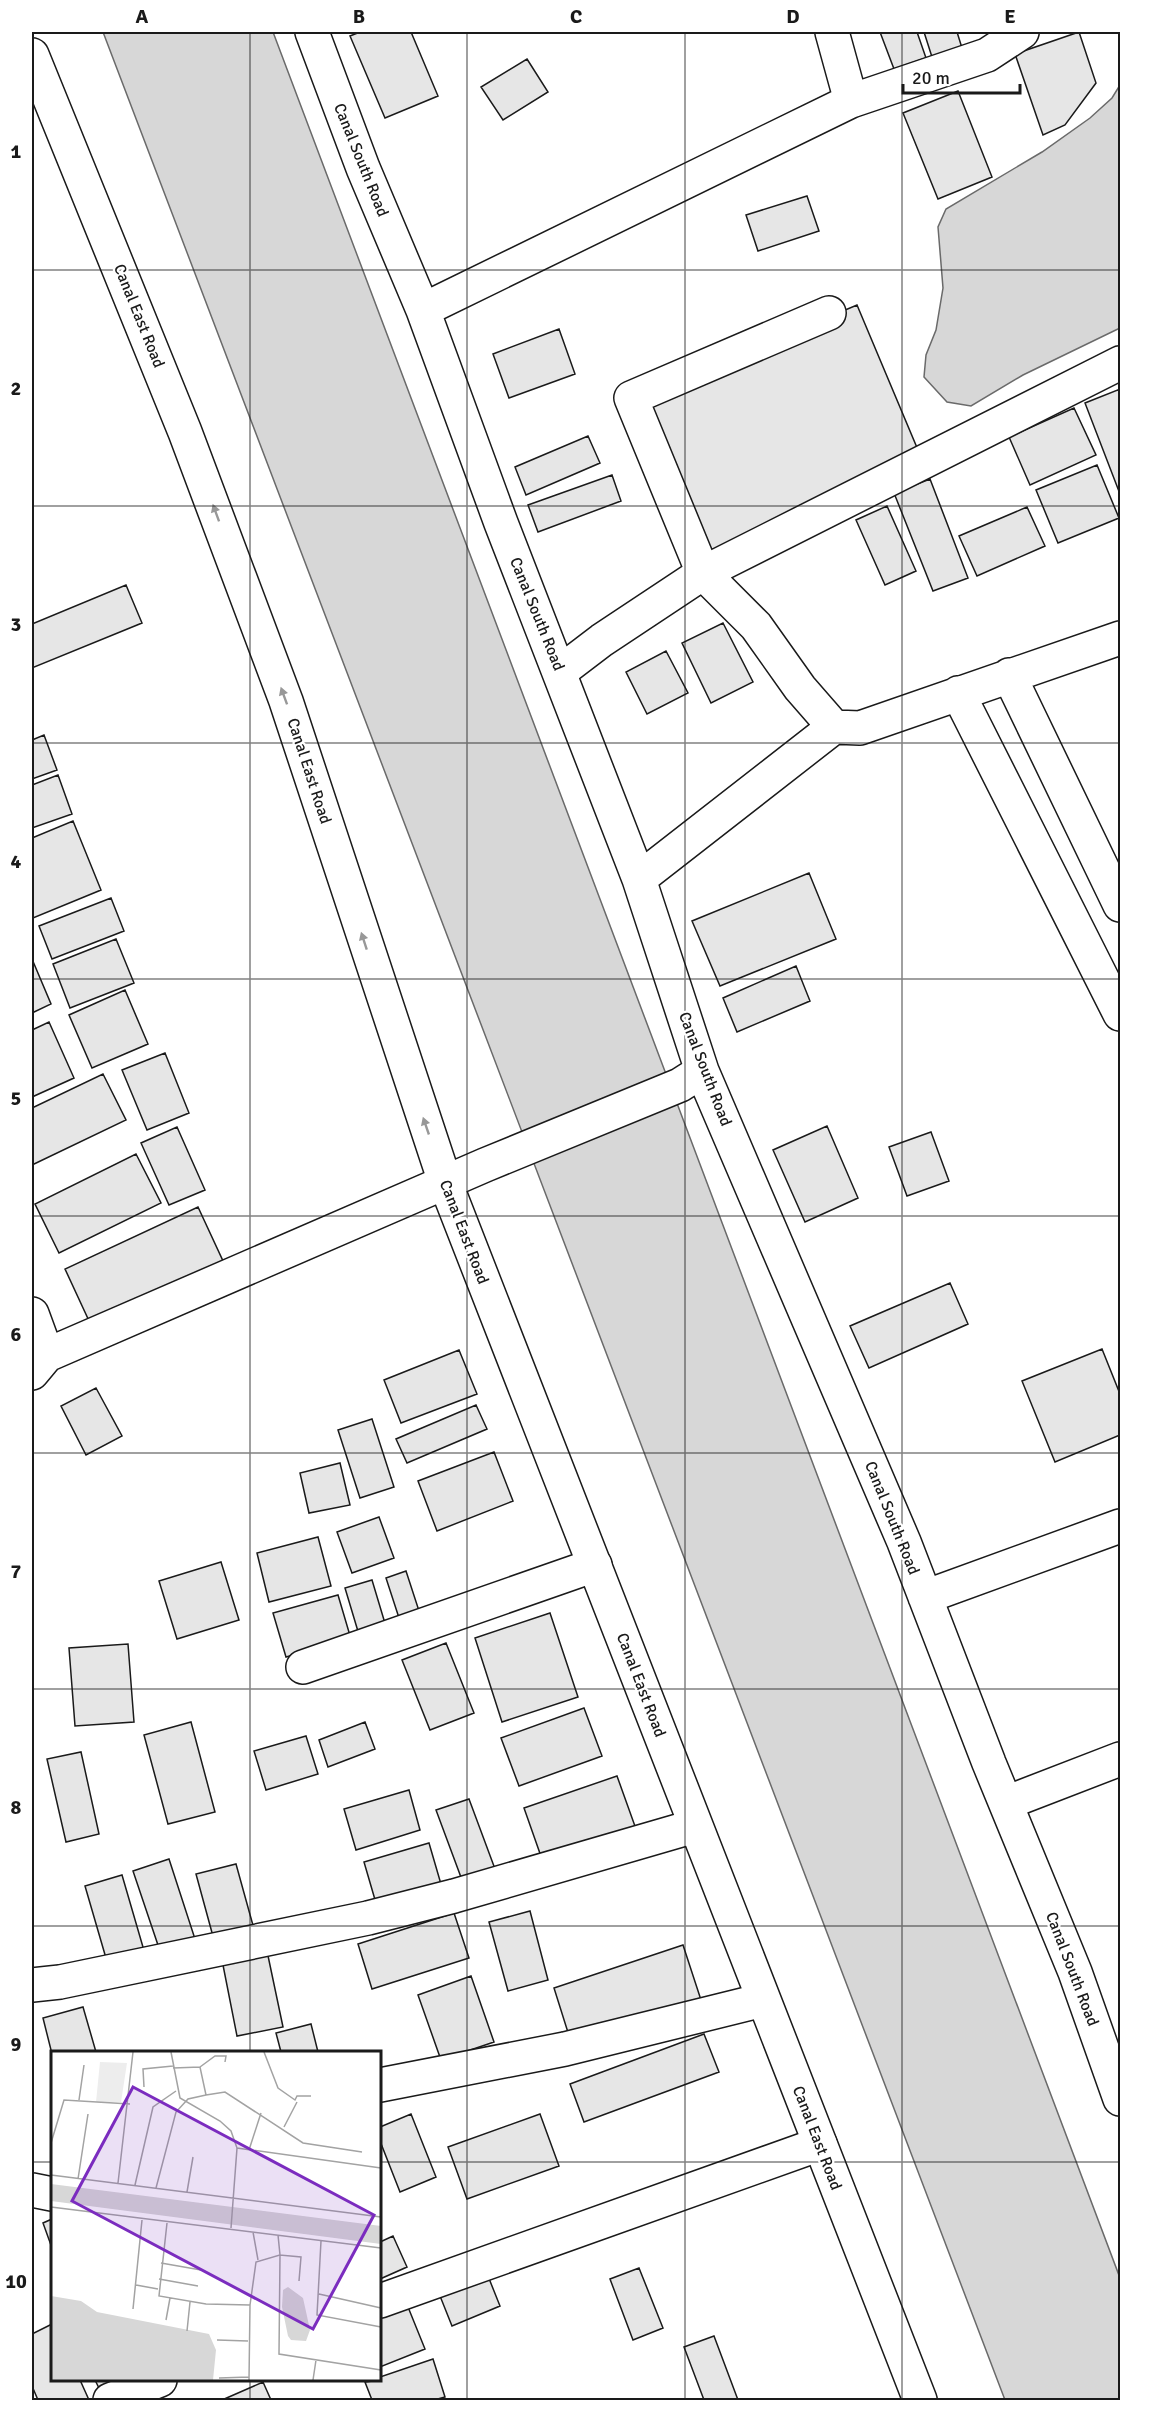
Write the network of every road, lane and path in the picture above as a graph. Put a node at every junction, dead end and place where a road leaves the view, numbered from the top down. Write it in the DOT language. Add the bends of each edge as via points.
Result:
graph roads {
  1 [pos="312,32"];
  2 [pos="832,32"];
  3 [pos="1022,32"];
  4 [pos="32,55"];
  5 [pos="851,101"];
  6 [pos="423,310"];
  7 [pos="829,313"];
  8 [pos="1120,363"];
  9 [pos="703,573"];
  10 [pos="1120,638"];
  11 [pos="560,672"];
  12 [pos="1009,675"];
  13 [pos="958,693"];
  14 [pos="834,728"];
  15 [pos="639,879"];
  16 [pos="1120,905"];
  17 [pos="1120,1014"];
  18 [pos="691,1078"];
  19 [pos="445,1182"];
  20 [pos="32,1314"];
  21 [pos="39,1364"];
  22 [pos="1120,1526"];
  23 [pos="595,1565"];
  24 [pos="925,1598"];
  25 [pos="303,1667"];
  26 [pos="1120,1759"];
  27 [pos="1006,1803"];
  28 [pos="695,1826"];
  29 [pos="32,1985"];
  30 [pos="763,2000"];
  31 [pos="381,2085"];
  32 [pos="1120,2098"];
  33 [pos="820,2144"];
  34 [pos="32,2190"];
  35 [pos="51,2194"];
  36 [pos="381,2301"];
  37 [pos="156,2388"];
  38 [pos="110,2400"];
  39 [pos="920,2400"];
  1 -- 6 [label="street, Canal South Road" via="363,168"];
  2 -- 5 [label="street"];
  3 -- 5 [label="street" via="987,55"];
  19 -- 4 [label="street, Canal East Road, one-way" via="282,690 186,432"];
  5 -- 6 [label="street"];
  6 -- 11 [label="street, Canal South Road"];
  7 -- 9 [label="street" via="631,398"];
  8 -- 9 [label="street"];
  9 -- 11 [label="street"];
  9 -- 14 [label="street" via="756,626"];
  10 -- 12 [label="street"];
  11 -- 15 [label="street, Canal South Road"];
  12 -- 13 [label="street"];
  12 -- 16 [label="street"];
  13 -- 14 [label="street" via="860,728"];
  13 -- 17 [label="street"];
  14 -- 15 [label="street"];
  15 -- 18 [label="street, Canal South Road"];
  18 -- 19 [label="street"];
  18 -- 24 [label="street, Canal South Road" via="818,1339"];
  19 -- 21 [label="street"];
  19 -- 23 [label="street, Canal East Road"];
  20 -- 21 [label="street"];
  22 -- 24 [label="street"];
  23 -- 25 [label="street"];
  23 -- 28 [label="street, Canal East Road"];
  24 -- 27 [label="street, Canal South Road"];
  26 -- 27 [label="street"];
  27 -- 32 [label="street, Canal South Road" via="1075,1972"];
  28 -- 29 [label="street" via="368,1918"];
  28 -- 30 [label="street, Canal East Road"];
  30 -- 31 [label="street" via="565,2049"];
  30 -- 33 [label="street, Canal East Road"];
  33 -- 36 [label="street"];
  33 -- 39 [label="street, Canal East Road"];
  34 -- 35 [label="street"];
  37 -- 38 [label="street"];
}
